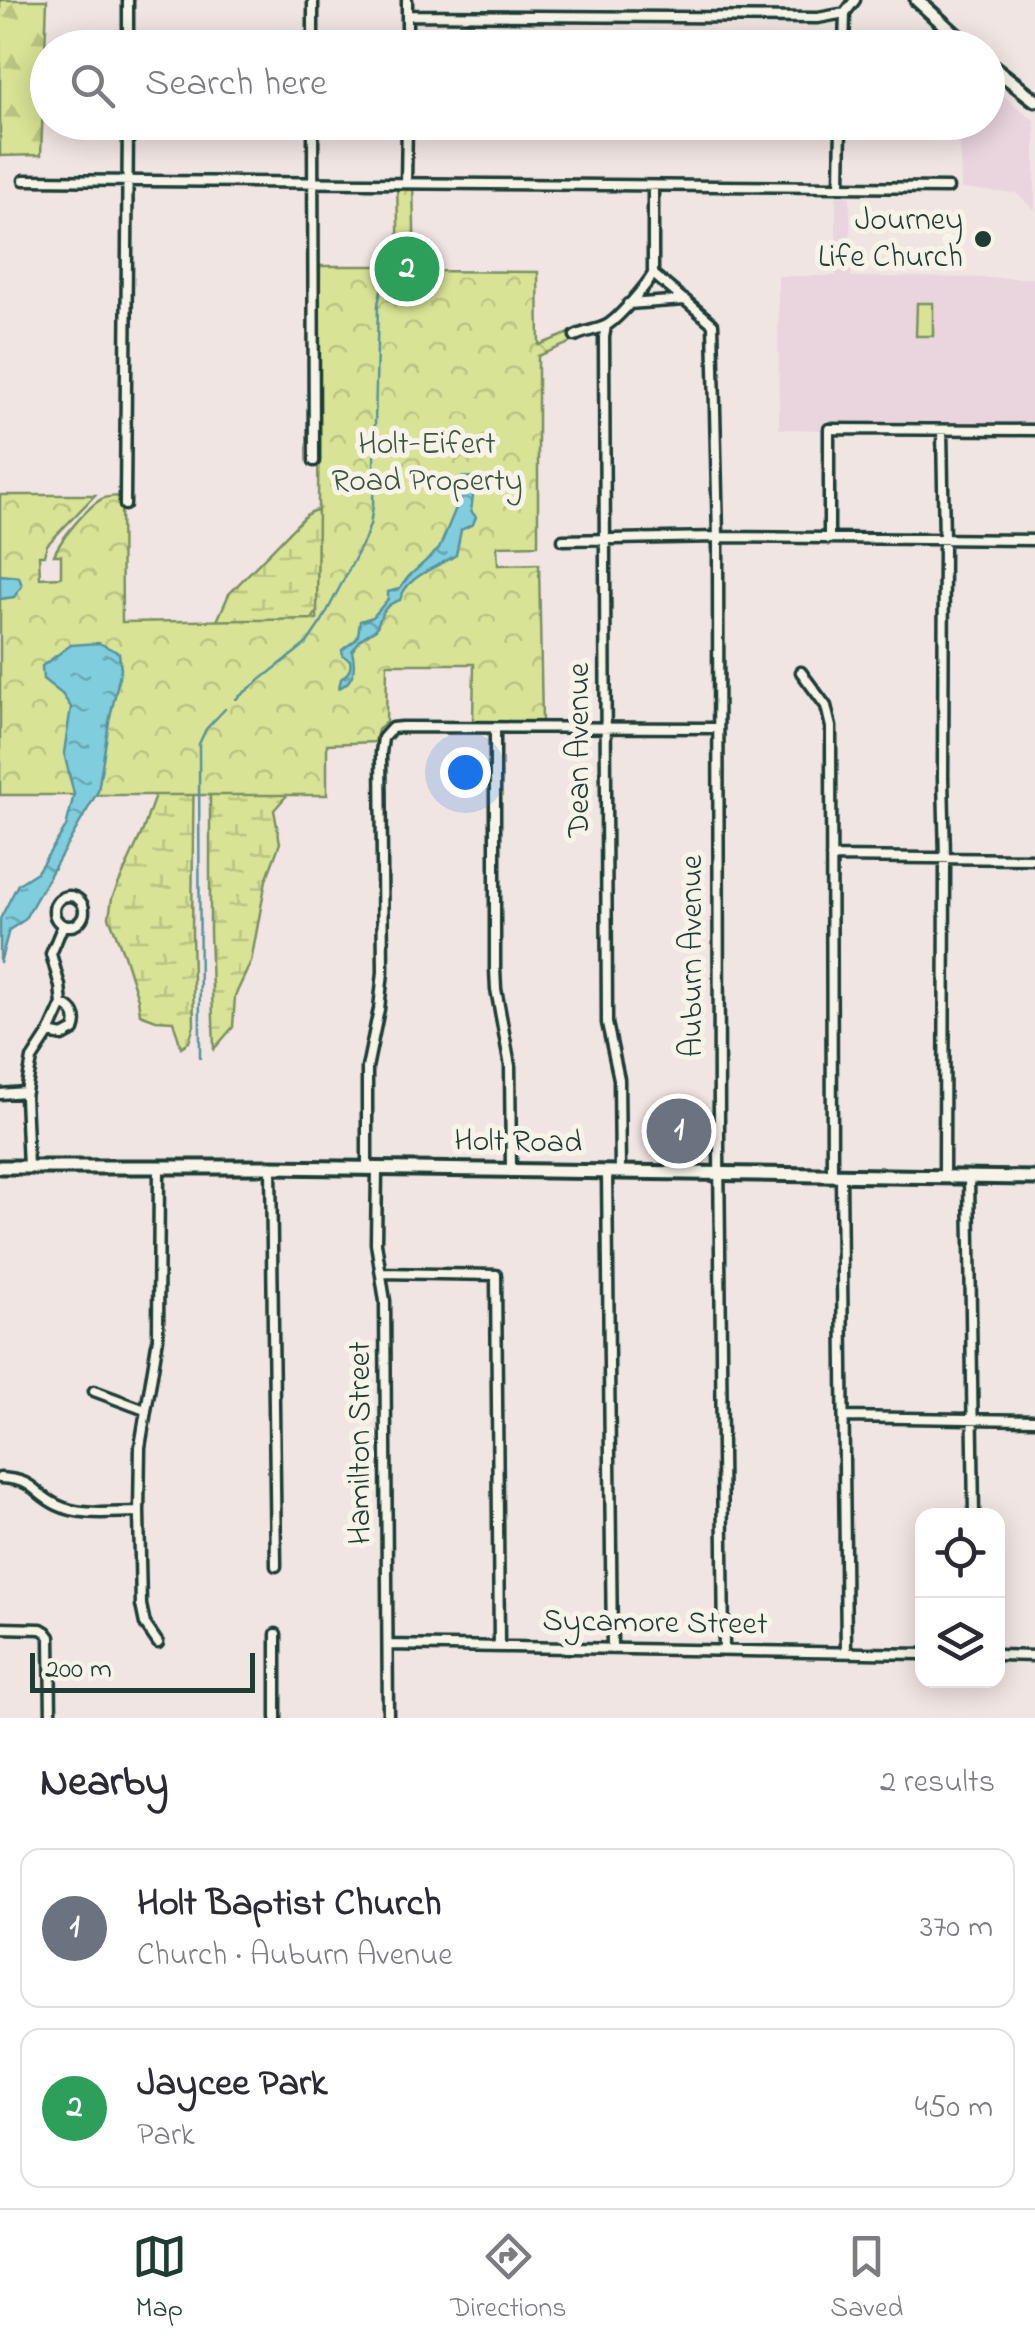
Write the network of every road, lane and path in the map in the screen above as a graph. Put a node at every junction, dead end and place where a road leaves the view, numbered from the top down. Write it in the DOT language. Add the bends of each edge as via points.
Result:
graph roads {
  1 [pos="128,0"];
  2 [pos="314,0"];
  3 [pos="407,0"];
  4 [pos="856,0"];
  5 [pos="917,0"];
  6 [pos="846,13"];
  7 [pos="407,15"];
  8 [pos="128,30"];
  9 [pos="313,30"];
  10 [pos="407,30"];
  11 [pos="845,30"];
  12 [pos="950,30"];
  13 [pos="1005,76"];
  14 [pos="1035,100"];
  15 [pos="128,140"];
  16 [pos="313,140"];
  17 [pos="406,140"];
  18 [pos="841,140"];
  19 [pos="24,180"];
  20 [pos="128,180"];
  21 [pos="313,182"];
  22 [pos="406,183"];
  23 [pos="654,186"];
  24 [pos="840,187"];
  25 [pos="948,188"];
  26 [pos="653,274"];
  27 [pos="685,300"];
  28 [pos="628,304"];
  29 [pos="606,326"];
  30 [pos="574,336"];
  31 [pos="942,430"];
  32 [pos="1035,430"];
  33 [pos="314,461"];
  34 [pos="124,505"];
  35 [pos="718,537"];
  36 [pos="829,539"];
  37 [pos="564,540"];
  38 [pos="604,540"];
  39 [pos="944,540"];
  40 [pos="1035,540"];
  41 [pos="801,672"];
  42 [pos="604,728"];
  43 [pos="718,728"];
  44 [pos="495,729"];
  45 [pos="830,857"];
  46 [pos="945,858"];
  47 [pos="1035,859"];
  48 [pos="62,925"];
  49 [pos="62,1004"];
  50 [pos="49,1034"];
  51 [pos="25,1092"];
  52 [pos="0,1094"];
  53 [pos="271,1166"];
  54 [pos="0,1167"];
  55 [pos="28,1167"];
  56 [pos="159,1167"];
  57 [pos="372,1169"];
  58 [pos="511,1170"];
  59 [pos="606,1172"];
  60 [pos="620,1172"];
  61 [pos="719,1174"];
  62 [pos="837,1176"];
  63 [pos="944,1177"];
  64 [pos="969,1178"];
  65 [pos="1035,1178"];
  66 [pos="381,1273"];
  67 [pos="94,1391"];
  68 [pos="145,1410"];
  69 [pos="844,1417"];
  70 [pos="973,1418"];
  71 [pos="1035,1420"];
  72 [pos="0,1478"];
  73 [pos="974,1508"];
  74 [pos="138,1512"];
  75 [pos="276,1566"];
  76 [pos="0,1628"];
  77 [pos="276,1634"];
  78 [pos="158,1643"];
  79 [pos="388,1645"];
  80 [pos="498,1647"];
  81 [pos="612,1649"];
  82 [pos="724,1649"];
  83 [pos="846,1652"];
  84 [pos="915,1654"];
  85 [pos="1005,1656"];
  86 [pos="1035,1656"];
  87 [pos="51,1718"];
  88 [pos="276,1718"];
  89 [pos="388,1718"];
  1 -- 8 [label="street"];
  2 -- 9 [label="street"];
  3 -- 7 [label="street"];
  4 -- 6 [label="street"];
  5 -- 12 [label="main road"];
  6 -- 7 [label="street"];
  6 -- 11 [label="street"];
  7 -- 10 [label="street"];
  13 -- 14 [label="main road"];
  15 -- 20 [label="street"];
  16 -- 21 [label="street"];
  17 -- 22 [label="street"];
  18 -- 24 [label="street"];
  19 -- 20 [label="street"];
  20 -- 21 [label="street"];
  20 -- 34 [label="street"];
  21 -- 22 [label="street"];
  21 -- 33 [label="street"];
  22 -- 23 [label="street"];
  23 -- 24 [label="street"];
  23 -- 26 [label="street"];
  24 -- 25 [label="street"];
  26 -- 27 [label="street"];
  26 -- 28 [label="street"];
  27 -- 28 [label="street"];
  27 -- 35 [label="street, Auburn Avenue" via="713,324"];
  28 -- 29 [label="street"];
  29 -- 30 [label="street"];
  29 -- 38 [label="street, Dean Avenue"];
  31 -- 32 [label="street"];
  31 -- 36 [label="street" via="829,429"];
  31 -- 39 [label="street"];
  35 -- 36 [label="street"];
  35 -- 38 [label="street"];
  35 -- 43 [label="street, Auburn Avenue"];
  36 -- 39 [label="street"];
  37 -- 38 [label="street"];
  38 -- 42 [label="street, Dean Avenue"];
  39 -- 40 [label="street"];
  39 -- 46 [label="street"];
  41 -- 45 [label="street" via="829,716"];
  42 -- 43 [label="street"];
  42 -- 44 [label="street"];
  42 -- 60 [label="street, Dean Avenue" via="607,1022 619,1079"];
  43 -- 61 [label="street, Auburn Avenue"];
  44 -- 57 [label="street, Hamilton Street" via="402,727 383,738 382,972 367,1068"];
  44 -- 58 [label="street" via="495,969 510,1066"];
  45 -- 46 [label="street"];
  45 -- 62 [label="street"];
  46 -- 47 [label="street"];
  46 -- 63 [label="street"];
  48 -- 48 [label="street" via="56,904 77,898 84,916 78,924"];
  48 -- 49 [label="street" via="52,954"];
  49 -- 50 [label="street"];
  49 -- 50 [label="street" via="76,1017 74,1030"];
  50 -- 51 [label="street" via="32,1059"];
  51 -- 52 [label="street"];
  51 -- 55 [label="street"];
  53 -- 56 [label="main road, Holt Road"];
  53 -- 57 [label="main road, Holt Road"];
  53 -- 75 [label="street"];
  54 -- 55 [label="main road, Holt Road"];
  55 -- 56 [label="main road, Holt Road"];
  56 -- 68 [label="street" via="158,1338"];
  57 -- 58 [label="main road, Holt Road"];
  57 -- 66 [label="street, Hamilton Street"];
  58 -- 59 [label="main road, Holt Road"];
  59 -- 60 [label="main road, Holt Road"];
  59 -- 81 [label="street"];
  60 -- 61 [label="main road, Holt Road"];
  61 -- 62 [label="main road, Holt Road"];
  61 -- 82 [label="street, Auburn Avenue"];
  62 -- 63 [label="main road, Holt Road"];
  62 -- 69 [label="street"];
  63 -- 64 [label="main road, Holt Road"];
  64 -- 65 [label="main road, Holt Road"];
  64 -- 70 [label="street"];
  66 -- 79 [label="street, Hamilton Street"];
  66 -- 80 [label="street" via="496,1275"];
  67 -- 68 [label="street"];
  68 -- 74 [label="street"];
  69 -- 70 [label="street"];
  69 -- 83 [label="street"];
  70 -- 71 [label="street"];
  70 -- 73 [label="street"];
  72 -- 74 [label="street" via="25,1482 68,1509"];
  74 -- 78 [label="street" via="141,1605"];
  76 -- 87 [label="street" via="46,1632"];
  77 -- 88 [label="street"];
  79 -- 80 [label="street, Sycamore Street"];
  79 -- 89 [label="street, Hamilton Street"];
  80 -- 81 [label="street, Sycamore Street"];
  81 -- 82 [label="street, Sycamore Street"];
  82 -- 83 [label="street, Sycamore Street"];
  83 -- 84 [label="street, Sycamore Street"];
  85 -- 86 [label="street"];
}
